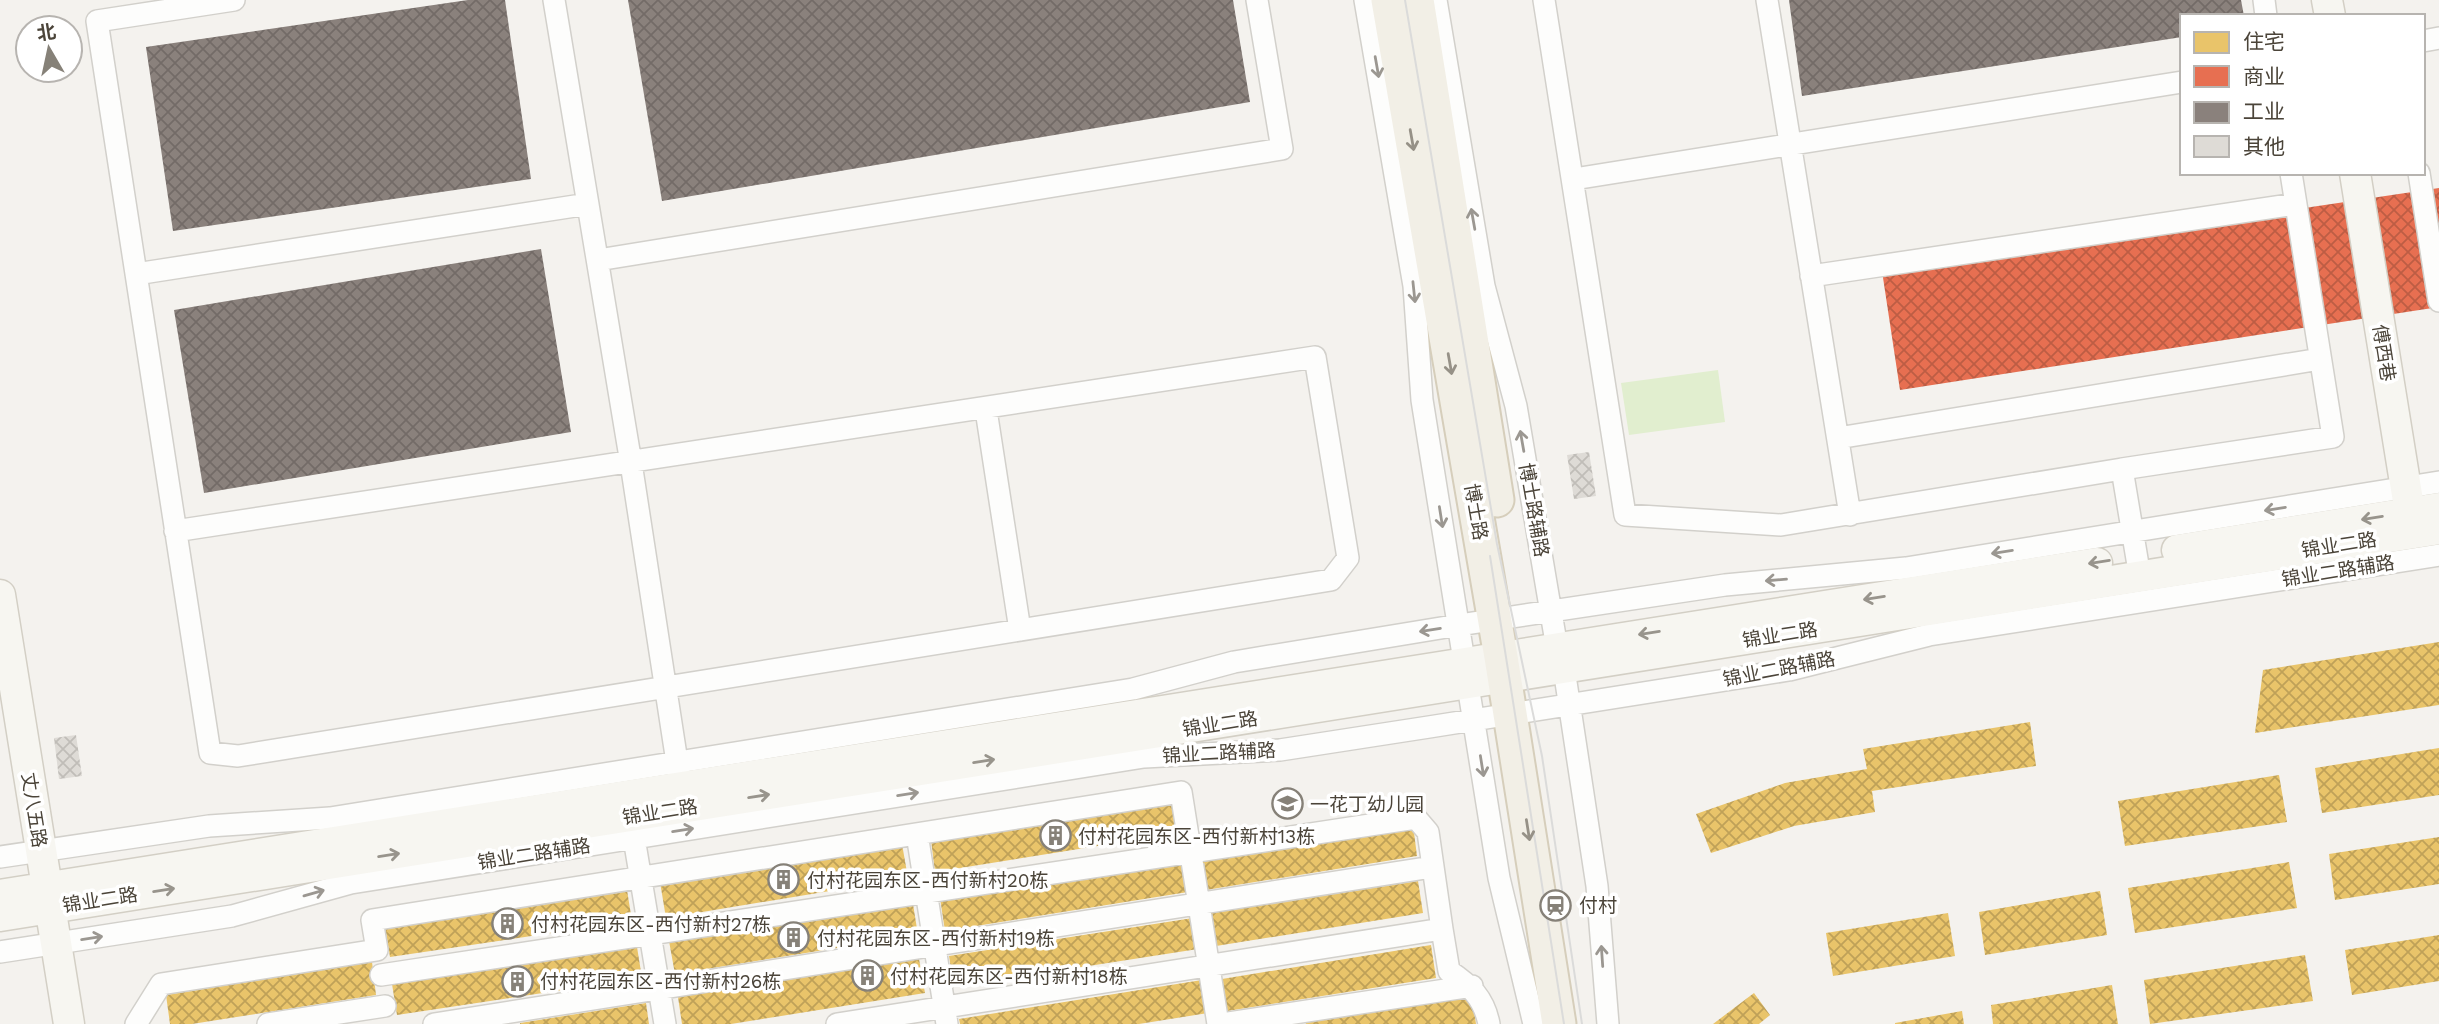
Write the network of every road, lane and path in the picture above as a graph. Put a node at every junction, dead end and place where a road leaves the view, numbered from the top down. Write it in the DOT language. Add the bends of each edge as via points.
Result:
graph roads {
  1 [pos="234,0"];
  2 [pos="554,0"];
  3 [pos="1257,0"];
  4 [pos="1365,0"];
  5 [pos="1388,0"];
  6 [pos="1417,0"];
  7 [pos="1436,0"];
  8 [pos="1544,0"];
  9 [pos="1767,0"];
  10 [pos="2180,82"];
  11 [pos="1790,144"];
  12 [pos="2291,175"];
  13 [pos="2355,175"];
  14 [pos="1574,179"];
  15 [pos="2426,179"];
  16 [pos="588,204"];
  17 [pos="2296,204"];
  18 [pos="598,260"];
  19 [pos="136,274"];
  20 [pos="1811,276"];
  21 [pos="2439,301"];
  22 [pos="2320,359"];
  23 [pos="986,410"];
  24 [pos="1838,438"];
  25 [pos="631,463"];
  26 [pos="2122,469"];
  27 [pos="2439,482"];
  28 [pos="2422,514"];
  29 [pos="1850,515"];
  30 [pos="176,531"];
  31 [pos="2136,555"];
  32 [pos="2439,555"];
  33 [pos="0,595"];
  34 [pos="1551,611"];
  35 [pos="1505,619"];
  36 [pos="1459,625"];
  37 [pos="1020,630"];
  38 [pos="1561,659"];
  39 [pos="1514,666"];
  40 [pos="1467,674"];
  41 [pos="665,689"];
  42 [pos="1569,704"];
  43 [pos="0,711"];
  44 [pos="1521,712"];
  45 [pos="1474,720"];
  46 [pos="680,786"];
  47 [pos="632,827"];
  48 [pos="917,834"];
  49 [pos="1190,850"];
  50 [pos="21,853"];
  51 [pos="1433,867"];
  52 [pos="641,878"];
  53 [pos="926,891"];
  54 [pos="0,895"];
  55 [pos="40,899"];
  56 [pos="1199,904"];
  57 [pos="0,916"];
  58 [pos="1442,929"];
  59 [pos="650,934"];
  60 [pos="47,945"];
  61 [pos="935,946"];
  62 [pos="377,950"];
  63 [pos="0,952"];
  64 [pos="1209,965"];
  65 [pos="381,975"];
  66 [pos="1472,986"];
  67 [pos="660,989"];
  68 [pos="387,1015"];
  69 [pos="946,1015"];
  70 [pos="50,1024"];
  71 [pos="69,1024"];
  72 [pos="136,1024"];
  73 [pos="268,1024"];
  74 [pos="434,1024"];
  75 [pos="665,1024"];
  76 [pos="836,1024"];
  77 [pos="1220,1024"];
  78 [pos="1489,1024"];
  79 [pos="1534,1024"];
  80 [pos="1559,1024"];
  81 [pos="1581,1024"];
  82 [pos="1608,1024"];
  1 -- 19 [label="street" via="97,21"];
  2 -- 16 [label="street"];
  3 -- 18 [label="street" via="1282,149"];
  4 -- 36 [label="street, one-way" via="1414,286 1422,400"];
  5 -- 35 [label="main road, 博士路, one-way"];
  6 -- 35 [label="main road, 博士路"];
  34 -- 7 [label="street, 博士路辅路, one-way" via="1516,406 1485,286"];
  8 -- 14 [label="street"];
  9 -- 11 [label="street"];
  10 -- 11 [label="street"];
  11 -- 14 [label="street"];
  11 -- 20 [label="street"];
  12 -- 17 [label="street"];
  13 -- 28 [label="main road, 傅西巷"];
  14 -- 29 [label="street" via="1625,515 1781,525"];
  15 -- 21 [label="street"];
  16 -- 18 [label="street"];
  16 -- 19 [label="street"];
  17 -- 20 [label="street"];
  17 -- 22 [label="street"];
  18 -- 25 [label="street"];
  19 -- 30 [label="street"];
  20 -- 24 [label="street"];
  22 -- 24 [label="street"];
  22 -- 26 [label="street" via="2333,437"];
  23 -- 25 [label="street"];
  23 -- 37 [label="street"];
  23 -- 37 [label="street" via="1315,357 1349,558 1331,580"];
  24 -- 29 [label="street"];
  25 -- 30 [label="street"];
  25 -- 41 [label="street"];
  26 -- 29 [label="street"];
  26 -- 31 [label="street"];
  27 -- 28 [label="street"];
  28 -- 31 [label="main road, 锦业二路"];
  30 -- 41 [label="street" via="210,753 238,756"];
  31 -- 34 [label="street, one-way" via="1906,568 1725,585"];
  31 -- 38 [label="main road, 锦业二路"];
  32 -- 42 [label="street, 锦业二路辅路" via="1929,635 1789,670"];
  33 -- 50 [label="main road, 丈八五路"];
  34 -- 35 [label="street"];
  34 -- 38 [label="street, 博士路辅路"];
  35 -- 36 [label="street"];
  35 -- 39 [label="main road, 博士路"];
  36 -- 40 [label="street"];
  36 -- 46 [label="street, one-way" via="1234,662 1133,689"];
  37 -- 41 [label="street"];
  38 -- 39 [label="main road, 锦业二路"];
  38 -- 42 [label="street, 博士路辅路"];
  39 -- 40 [label="main road, 锦业二路"];
  39 -- 44 [label="main road, 博士路"];
  40 -- 45 [label="street"];
  40 -- 46 [label="main road, 锦业二路"];
  41 -- 46 [label="street"];
  42 -- 44 [label="street, 锦业二路辅路"];
  82 -- 42 [label="street, 博士路辅路, one-way" via="1597,886"];
  43 -- 50 [label="main road, 丈八五路"];
  44 -- 45 [label="street, 锦业二路辅路"];
  44 -- 80 [label="main road, 博士路, one-way"];
  44 -- 81 [label="main road, 博士路"];
  47 -- 45 [label="street, 锦业二路辅路, one-way" via="1144,757 1280,750"];
  45 -- 79 [label="street, one-way" via="1499,878"];
  46 -- 47 [label="main road, 锦业二路"];
  46 -- 50 [label="street" via="209,826"];
  46 -- 55 [label="main road, 锦业二路"];
  47 -- 52 [label="street"];
  55 -- 47 [label="main road, 锦业二路, one-way"];
  60 -- 47 [label="street, 锦业二路辅路, one-way" via="232,916 351,883"];
  48 -- 49 [label="street" via="1181,792"];
  48 -- 52 [label="street"];
  48 -- 53 [label="street"];
  49 -- 51 [label="street" via="1416,818 1428,832"];
  49 -- 53 [label="street"];
  49 -- 56 [label="street"];
  50 -- 55 [label="main road, 丈八五路"];
  51 -- 56 [label="street"];
  51 -- 58 [label="street"];
  52 -- 59 [label="street"];
  52 -- 62 [label="street" via="372,920"];
  53 -- 59 [label="street"];
  53 -- 61 [label="street"];
  54 -- 55 [label="main road, 锦业二路"];
  55 -- 57 [label="main road, 锦业二路"];
  55 -- 60 [label="main road, 丈八五路"];
  56 -- 61 [label="street"];
  56 -- 64 [label="street"];
  58 -- 64 [label="street"];
  58 -- 66 [label="street" via="1449,971"];
  59 -- 65 [label="street"];
  59 -- 67 [label="street"];
  60 -- 63 [label="street, 锦业二路辅路"];
  60 -- 70 [label="main road, 丈八五路"];
  60 -- 71 [label="main road, 丈八五路"];
  61 -- 67 [label="street"];
  61 -- 69 [label="street"];
  62 -- 65 [label="street"];
  62 -- 72 [label="street" via="161,984"];
  64 -- 69 [label="street"];
  64 -- 77 [label="street"];
  65 -- 68 [label="street"];
  66 -- 77 [label="street"];
  66 -- 78 [label="street"];
  67 -- 74 [label="street"];
  67 -- 75 [label="street"];
  68 -- 73 [label="street"];
  69 -- 76 [label="street"];
}
